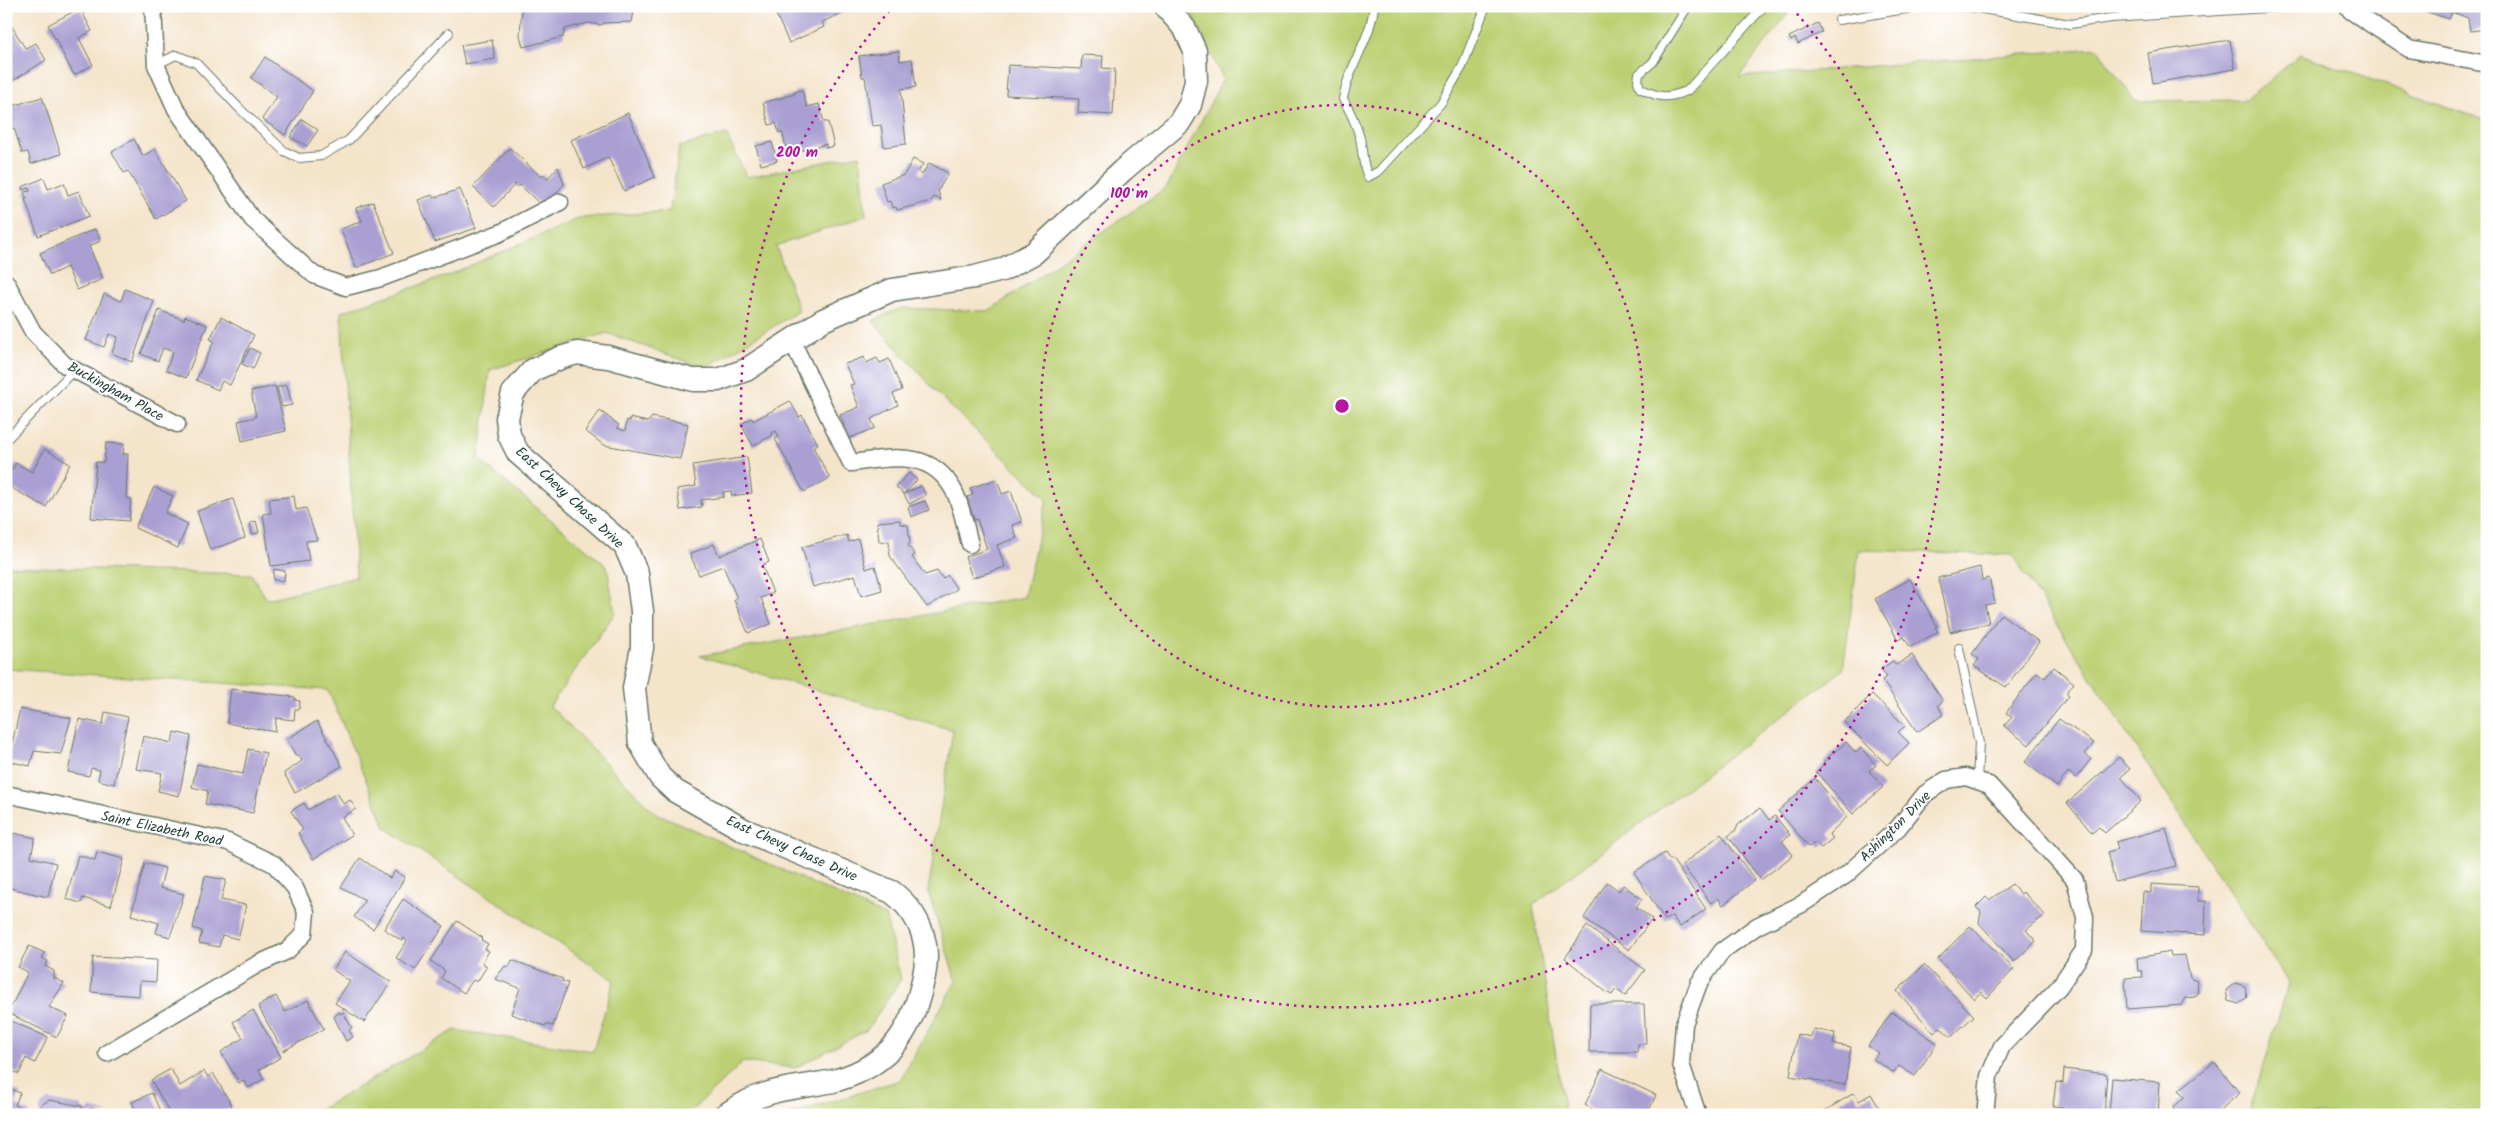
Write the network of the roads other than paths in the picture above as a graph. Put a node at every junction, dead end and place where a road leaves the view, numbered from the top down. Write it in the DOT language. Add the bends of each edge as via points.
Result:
graph roads {
  1 [pos="153,6"];
  2 [pos="1165,6"];
  3 [pos="1374,6"];
  4 [pos="1486,6"];
  5 [pos="1688,6"];
  6 [pos="1764,6"];
  7 [pos="1924,6"];
  8 [pos="1945,6"];
  9 [pos="2298,6"];
  10 [pos="2347,6"];
  11 [pos="1839,20"];
  12 [pos="449,34"];
  13 [pos="2487,64"];
  14 [pos="156,65"];
  15 [pos="560,202"];
  16 [pos="6,282"];
  17 [pos="791,339"];
  18 [pos="74,370"];
  19 [pos="177,424"];
  20 [pos="6,440"];
  21 [pos="970,544"];
  22 [pos="1959,648"];
  23 [pos="1977,781"];
  24 [pos="6,794"];
  25 [pos="107,1053"];
  26 [pos="725,1115"];
  27 [pos="1698,1115"];
  28 [pos="1985,1115"];
  1 -- 14 [label="street"];
  2 -- 17 [label="main road, East Chevy Chase Drive" via="1185,29 1195,51 1196,81 1190,105 1180,123 1123,170 1060,231 1034,253 1002,270 892,290 823,320"];
  3 -- 4 [label="lane" via="1373,20 1345,83 1342,99 1360,139 1368,177 1379,171 1441,104 1462,67"];
  5 -- 6 [label="lane" via="1653,62 1639,74 1640,88 1653,95 1669,98 1687,92"];
  7 -- 11 [label="lane"];
  8 -- 9 [label="lane" via="1971,7 2070,24 2111,18"];
  10 -- 13 [label="street" via="2409,49"];
  12 -- 14 [label="lane" via="349,140 321,156 299,158 284,150 196,63 176,55"];
  14 -- 15 [label="street" via="176,109 252,219 314,275 346,287 381,278 500,233"];
  16 -- 18 [label="street, Buckingham Place" via="33,332"];
  17 -- 21 [label="street" via="851,463 903,457 919,460 940,471 955,492"];
  17 -- 26 [label="main road, East Chevy Chase Drive" via="746,370 718,380 693,380 608,357 576,353 533,370 514,393 507,418 509,435 518,453 625,546 637,574 642,648 634,688 640,743 660,777 675,792 744,830 892,892 905,902 917,919 925,940 927,960 920,1000 902,1037 890,1051 869,1068 836,1080 765,1094"];
  18 -- 19 [label="street, Buckingham Place"];
  18 -- 20 [label="lane"];
  22 -- 23 [label="lane" via="1979,743"];
  23 -- 27 [label="street, Ashington Drive" via="1966,777 1946,780 1925,794 1898,828 1846,875 1802,904 1757,926 1722,951 1699,983 1684,1024 1681,1064"];
  23 -- 28 [label="street, Ashington Drive" via="1989,785 2075,880 2085,917 2084,950 2059,987 2002,1046 1989,1076"];
  24 -- 25 [label="street, Saint Elizabeth Road" via="228,842 274,864 295,888 306,912 304,934 287,951 258,964"];
}
